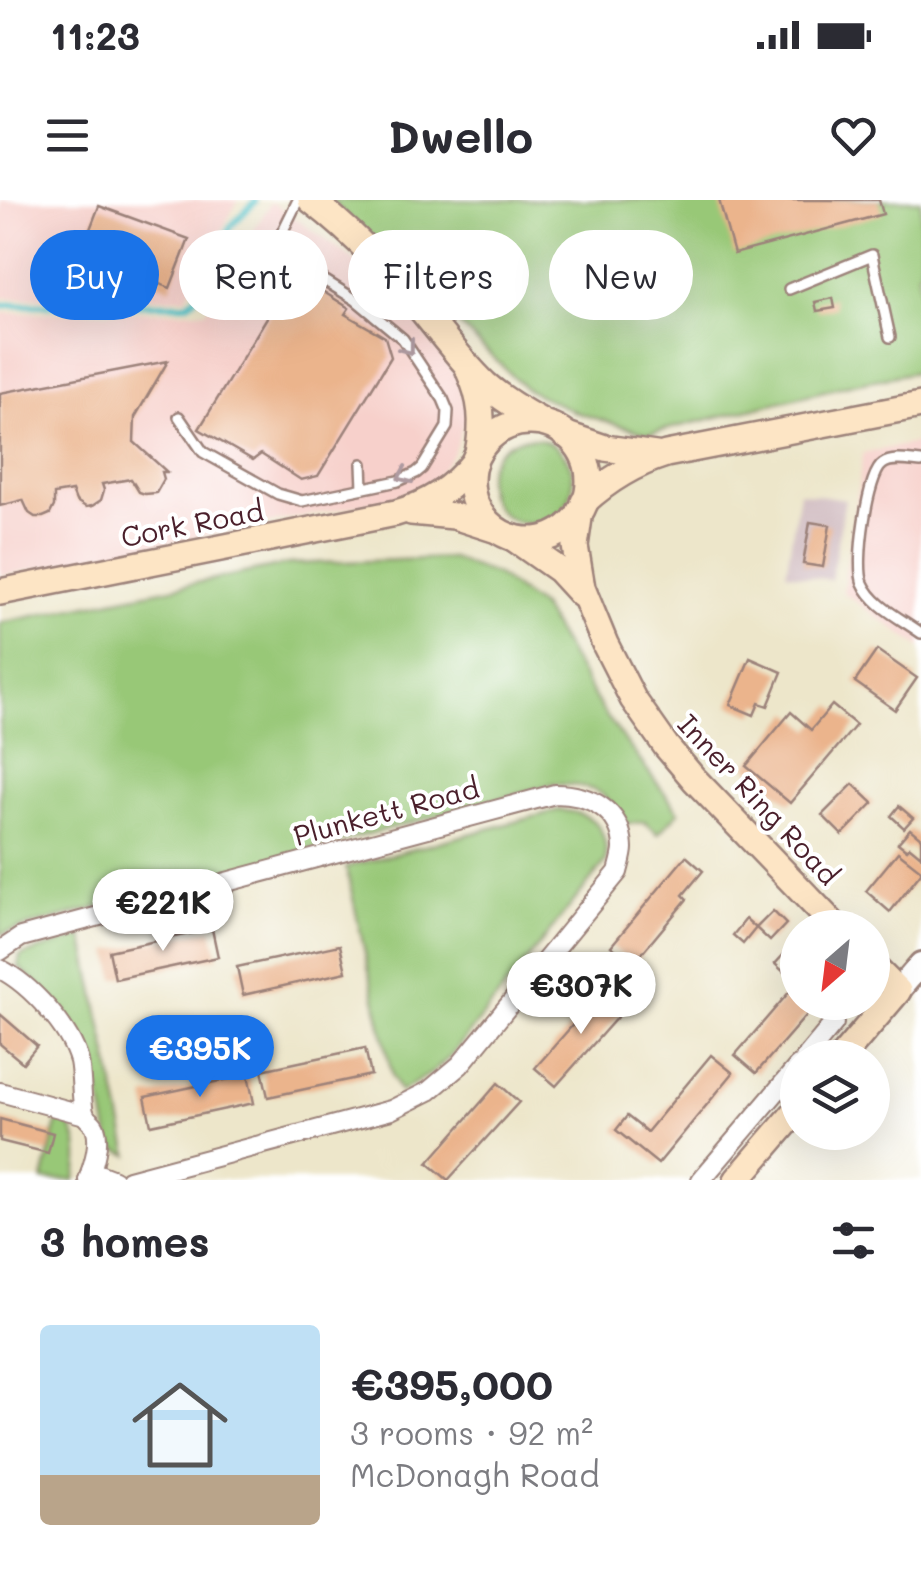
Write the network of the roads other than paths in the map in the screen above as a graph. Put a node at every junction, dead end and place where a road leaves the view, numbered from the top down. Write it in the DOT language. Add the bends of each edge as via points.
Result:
graph roads {
  1 [pos="298,200"];
  2 [pos="310,200"];
  3 [pos="789,289"];
  4 [pos="890,337"];
  5 [pos="464,362"];
  6 [pos="921,405"];
  7 [pos="179,418"];
  8 [pos="555,429"];
  9 [pos="666,454"];
  10 [pos="476,458"];
  11 [pos="921,462"];
  12 [pos="362,464"];
  13 [pos="363,488"];
  14 [pos="582,506"];
  15 [pos="396,514"];
  16 [pos="506,534"];
  17 [pos="0,592"];
  18 [pos="586,602"];
  19 [pos="921,633"];
  20 [pos="820,910"];
  21 [pos="0,951"];
  22 [pos="921,964"];
  23 [pos="0,969"];
  24 [pos="890,983"];
  25 [pos="898,991"];
  26 [pos="834,1023"];
  27 [pos="819,1040"];
  28 [pos="857,1040"];
  29 [pos="780,1086"];
  30 [pos="0,1092"];
  31 [pos="775,1092"];
  32 [pos="780,1096"];
  33 [pos="85,1115"];
  34 [pos="780,1130"];
  35 [pos="90,1175"];
  36 [pos="114,1180"];
  37 [pos="129,1180"];
  38 [pos="701,1180"];
  39 [pos="737,1180"];
  1 -- 13 [label="lane, one-way" via="274,254 356,300 403,339 448,411 448,427 422,468"];
  2 -- 5 [label="main road" via="383,266"];
  3 -- 4 [label="lane" via="872,255"];
  5 -- 8 [label="main road" via="495,392"];
  5 -- 10 [label="main road" via="482,409"];
  6 -- 9 [label="main road"];
  7 -- 13 [label="lane" via="203,452 278,494 302,500"];
  8 -- 9 [label="main road" via="618,451"];
  8 -- 10 [label="main road" via="512,425 490,437"];
  8 -- 14 [label="main road" via="584,460 588,484"];
  9 -- 14 [label="main road" via="615,476"];
  10 -- 15 [label="main road" via="442,494"];
  10 -- 16 [label="main road" via="476,506"];
  11 -- 19 [label="lane" via="882,464 872,478 859,570 873,599"];
  12 -- 13 [label="lane"];
  14 -- 16 [label="main road" via="568,526 547,537"];
  14 -- 18 [label="main road, Inner Ring Road" via="575,546"];
  15 -- 16 [label="main road" via="454,516"];
  15 -- 17 [label="main road, Cork Road"];
  16 -- 18 [label="main road, Inner Ring Road" via="559,570"];
  18 -- 20 [label="main road, Inner Ring Road" via="628,689 666,746"];
  21 -- 37 [label="street, Plunkett Road" via="21,937 555,794 592,799 619,828 618,872 460,1064 429,1091 390,1110"];
  22 -- 25 [label="street"];
  23 -- 33 [label="street" via="31,991 70,1040"];
  24 -- 25 [label="main road"];
  25 -- 28 [label="main road"];
  26 -- 27 [label="street"];
  29 -- 31 [label="street"];
  30 -- 33 [label="street"];
  31 -- 32 [label="street"];
  31 -- 38 [label="street"];
  33 -- 35 [label="street" via="96,1135"];
  34 -- 39 [label="main road"];
  35 -- 36 [label="street"];
}
